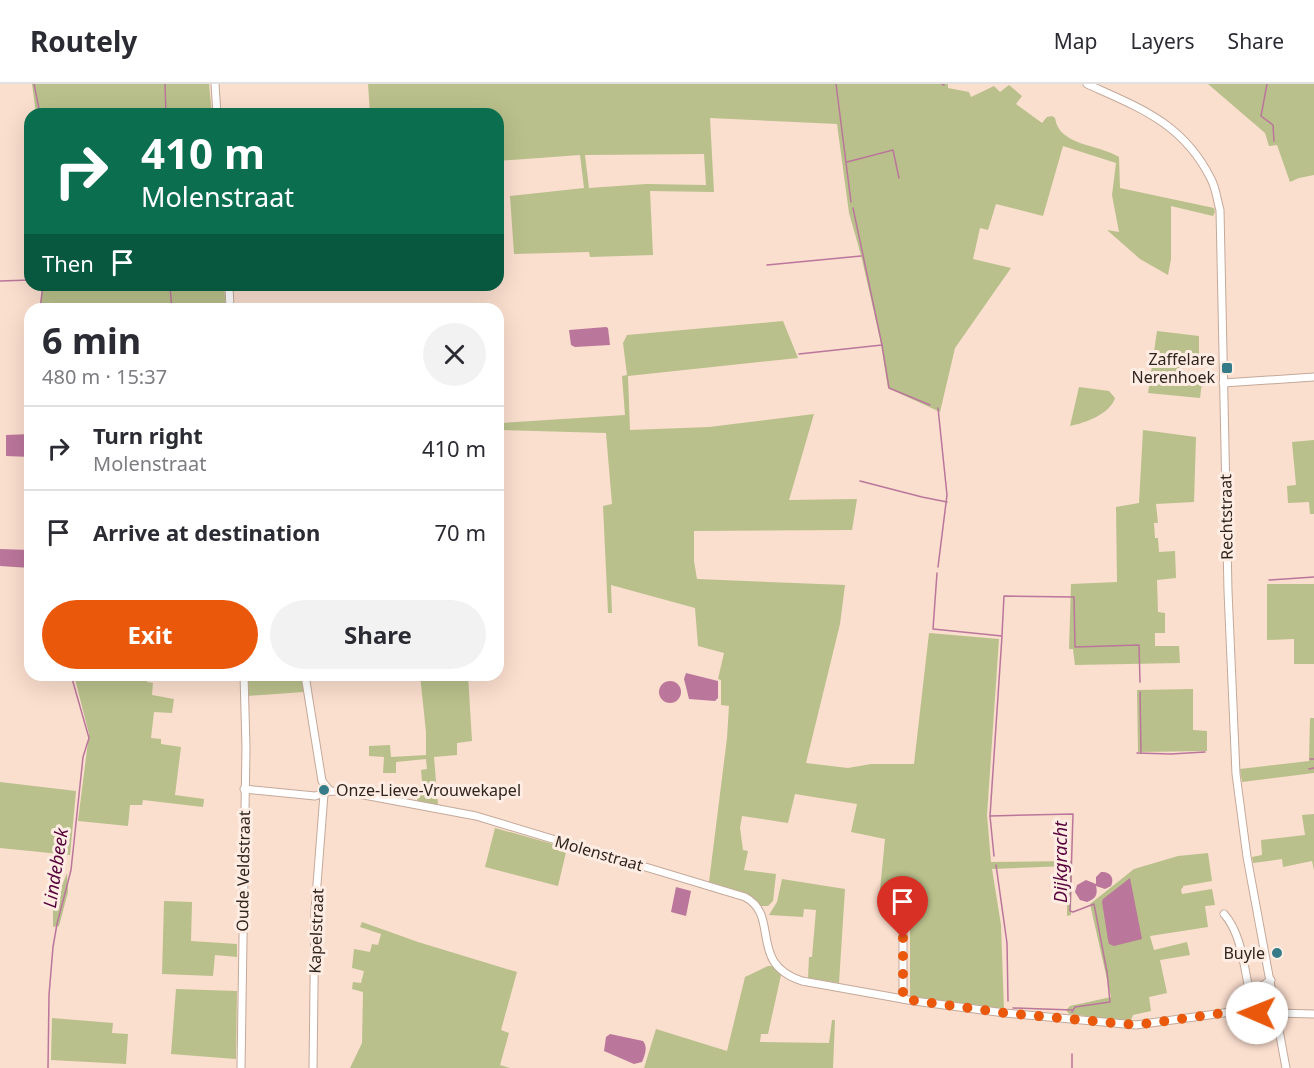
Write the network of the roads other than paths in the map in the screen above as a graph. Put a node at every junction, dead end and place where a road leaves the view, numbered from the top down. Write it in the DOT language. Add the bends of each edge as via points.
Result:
graph roads {
  1 [pos="215,84"];
  2 [pos="1087,84"];
  3 [pos="217,108"];
  4 [pos="1314,376"];
  5 [pos="1223,383"];
  6 [pos="244,681"];
  7 [pos="306,681"];
  8 [pos="244,789"];
  9 [pos="327,793"];
  10 [pos="903,897"];
  11 [pos="1224,914"];
  12 [pos="1271,980"];
  13 [pos="1250,994"];
  14 [pos="903,999"];
  15 [pos="1238,1011"];
  16 [pos="1314,1014"];
  17 [pos="1277,1015"];
  18 [pos="241,1068"];
  19 [pos="313,1068"];
  20 [pos="1286,1068"];
  1 -- 3 [label="street"];
  2 -- 5 [label="street, Rechtstraat" via="1164,122 1199,159 1212,181 1220,210"];
  4 -- 5 [label="street"];
  5 -- 12 [label="street, Rechtstraat" via="1237,781"];
  6 -- 8 [label="street, Oude Veldstraat"];
  7 -- 9 [label="street, Kapelstraat"];
  8 -- 9 [label="street, Molenstraat" via="315,796"];
  8 -- 18 [label="street, Oude Veldstraat"];
  9 -- 14 [label="street, Molenstraat" via="348,792 476,816 745,897 757,906 772,962 786,974 802,981"];
  9 -- 19 [label="street, Kapelstraat" via="315,910"];
  10 -- 14 [label="street"];
  11 -- 13 [label="street" via="1236,937"];
  12 -- 13 [label="street"];
  12 -- 17 [label="street, Rechtstraat"];
  13 -- 15 [label="street"];
  14 -- 15 [label="street, Molenstraat" via="1136,1025"];
  15 -- 17 [label="street, Molenstraat"];
  16 -- 17 [label="street, Molenstraat"];
  17 -- 20 [label="street, Rechtstraat"];
}
